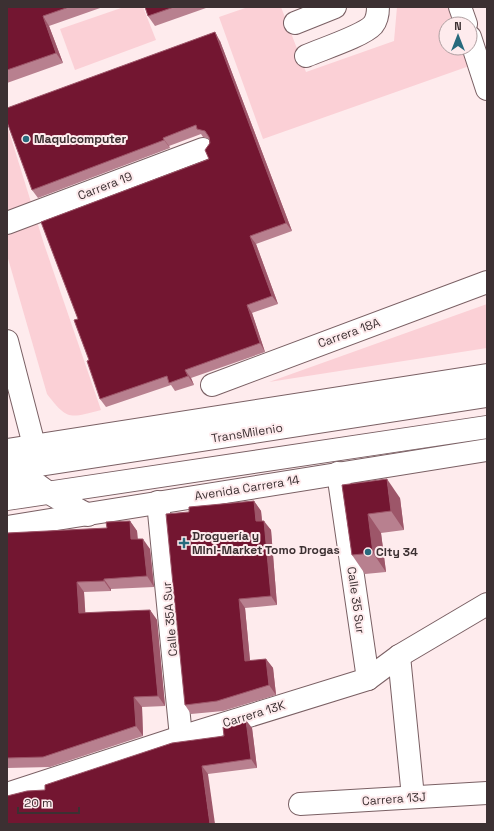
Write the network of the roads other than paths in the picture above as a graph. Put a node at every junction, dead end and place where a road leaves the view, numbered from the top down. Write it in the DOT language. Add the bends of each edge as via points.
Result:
graph roads {
  1 [pos="335,7"];
  2 [pos="378,7"];
  3 [pos="295,23"];
  4 [pos="306,56"];
  5 [pos="476,56"];
  6 [pos="487,89"];
  7 [pos="203,149"];
  8 [pos="7,223"];
  9 [pos="487,282"];
  10 [pos="7,341"];
  11 [pos="487,375"];
  12 [pos="212,384"];
  13 [pos="487,396"];
  14 [pos="487,427"];
  15 [pos="7,450"];
  16 [pos="487,450"];
  17 [pos="24,465"];
  18 [pos="338,474"];
  19 [pos="48,492"];
  20 [pos="7,498"];
  21 [pos="158,502"];
  22 [pos="88,515"];
  23 [pos="7,527"];
  24 [pos="487,604"];
  25 [pos="399,656"];
  26 [pos="368,679"];
  27 [pos="181,737"];
  28 [pos="13,788"];
  29 [pos="487,793"];
  30 [pos="413,797"];
  31 [pos="300,804"];
  1 -- 3 [label="street"];
  2 -- 4 [label="street" via="378,16 373,25"];
  5 -- 6 [label="street"];
  7 -- 8 [label="street, Carrera 19"];
  9 -- 12 [label="street, Carrera 18A"];
  10 -- 17 [label="street"];
  11 -- 17 [label="street"];
  13 -- 17 [label="street, TransMilenio"];
  14 -- 19 [label="street"];
  15 -- 17 [label="street"];
  16 -- 18 [label="street, Avenida Carrera 14"];
  17 -- 19 [label="street"];
  17 -- 20 [label="street"];
  18 -- 21 [label="street, Avenida Carrera 14"];
  18 -- 26 [label="street, Calle 35 Sur"];
  19 -- 20 [label="street"];
  19 -- 22 [label="street"];
  21 -- 22 [label="street, Avenida Carrera 14"];
  21 -- 27 [label="street, Calle 35A Sur"];
  22 -- 23 [label="street, Avenida Carrera 14"];
  24 -- 25 [label="street, Carrera 13K"];
  25 -- 26 [label="street, Carrera 13K"];
  25 -- 30 [label="street"];
  26 -- 27 [label="street, Carrera 13K"];
  27 -- 28 [label="street, Carrera 13K"];
  29 -- 30 [label="street, Carrera 13J"];
  30 -- 31 [label="street, Carrera 13J"];
}
